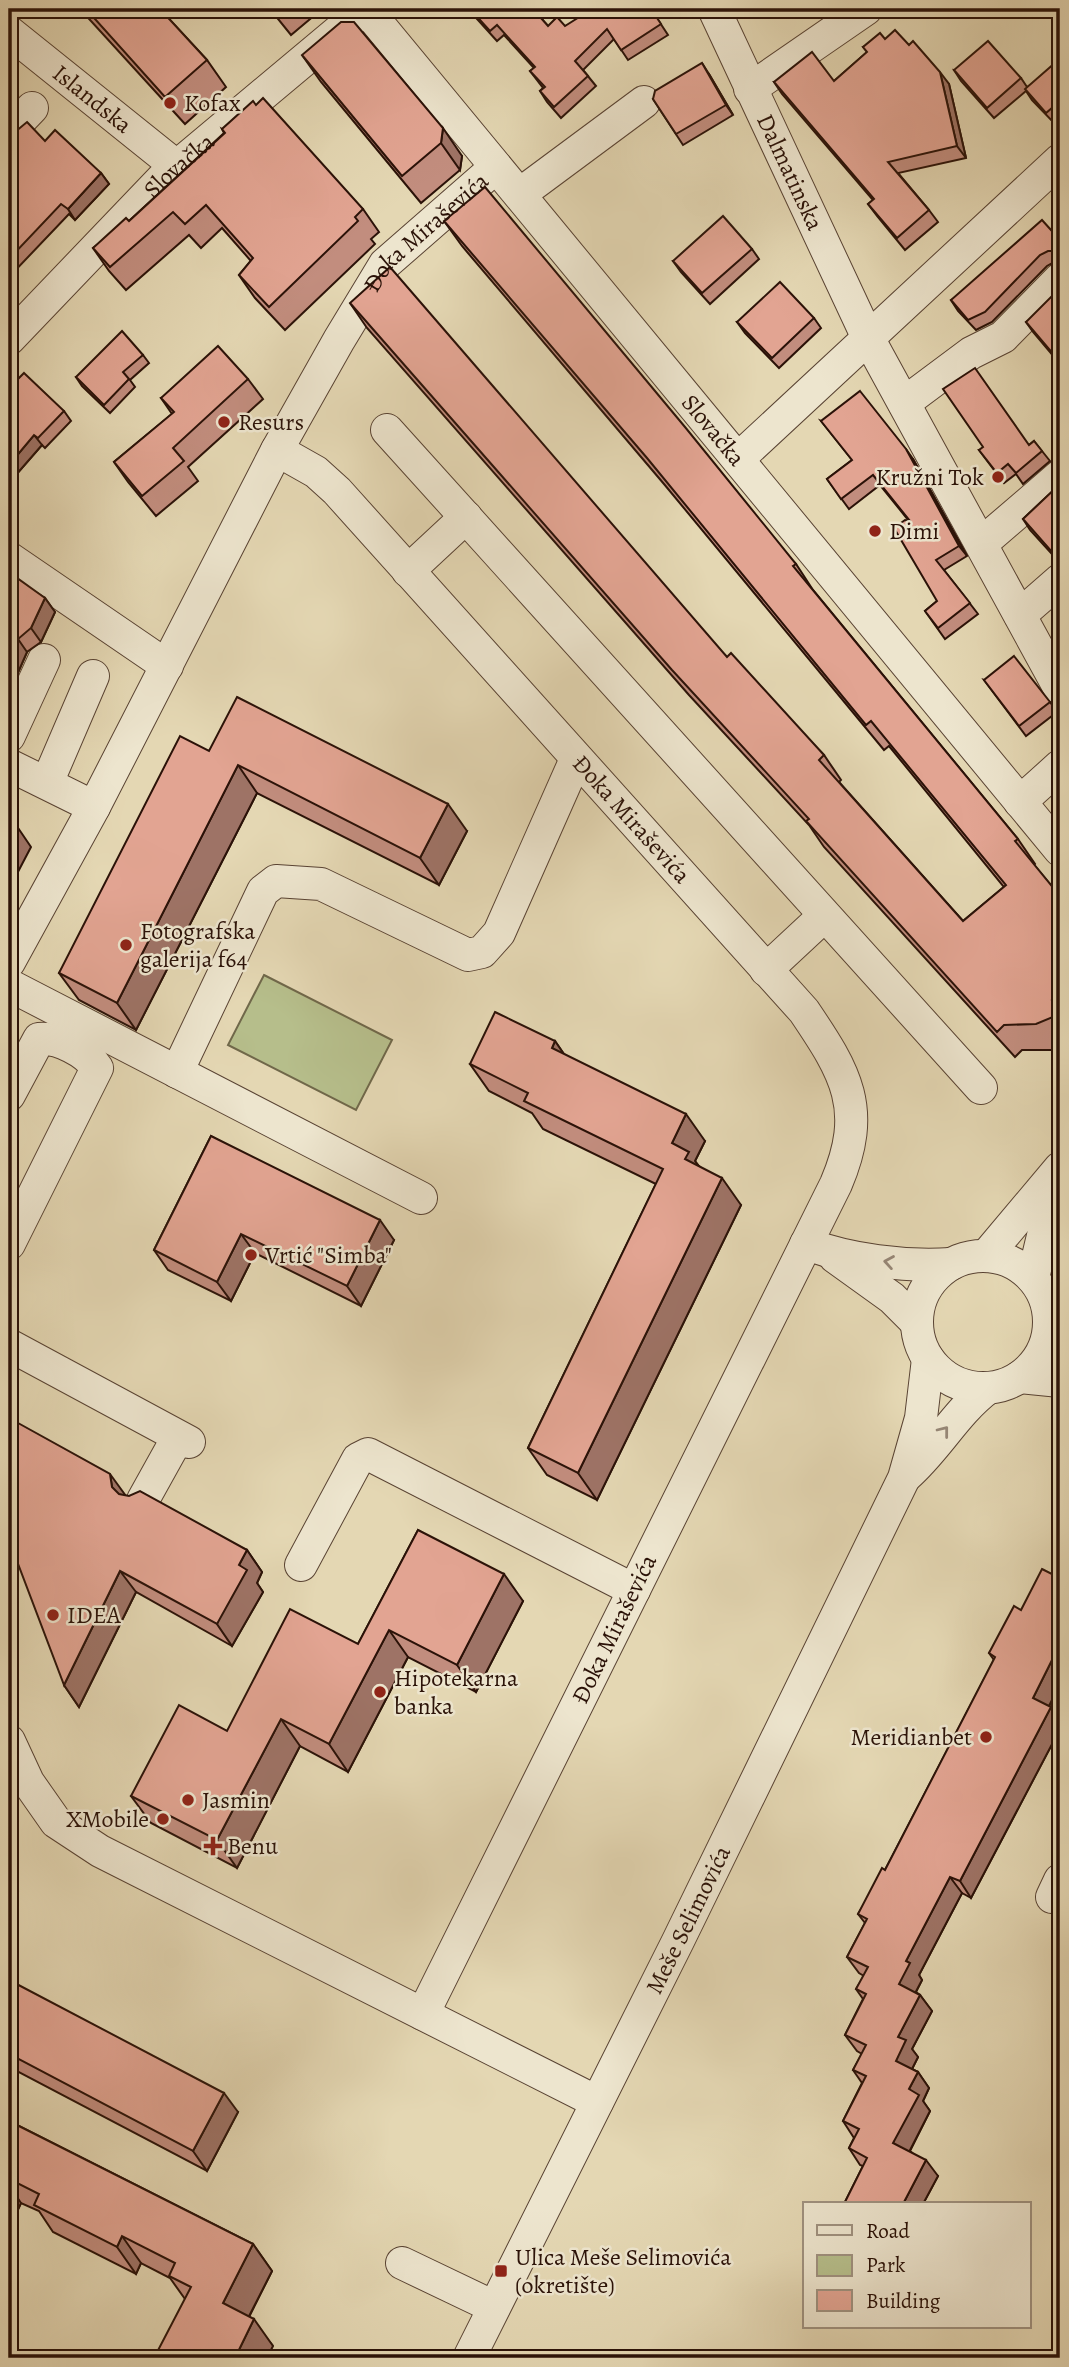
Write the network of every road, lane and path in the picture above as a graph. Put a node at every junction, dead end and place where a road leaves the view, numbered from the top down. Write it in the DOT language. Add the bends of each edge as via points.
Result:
graph roads {
  1 [pos="366,9"];
  2 [pos="713,9"];
  3 [pos="866,9"];
  4 [pos="9,32"];
  5 [pos="750,89"];
  6 [pos="644,102"];
  7 [pos="32,108"];
  8 [pos="9,132"];
  9 [pos="1060,160"];
  10 [pos="176,166"];
  11 [pos="496,167"];
  12 [pos="520,194"];
  13 [pos="1060,279"];
  14 [pos="867,336"];
  15 [pos="9,339"];
  16 [pos="904,403"];
  17 [pos="387,430"];
  18 [pos="277,450"];
  19 [pos="738,459"];
  20 [pos="1060,476"];
  21 [pos="466,517"];
  22 [pos="982,543"];
  23 [pos="9,558"];
  24 [pos="408,571"];
  25 [pos="1060,580"];
  26 [pos="1020,615"];
  27 [pos="44,660"];
  28 [pos="167,666"];
  29 [pos="93,676"];
  30 [pos="1060,689"];
  31 [pos="9,736"];
  32 [pos="576,759"];
  33 [pos="9,765"];
  34 [pos="1060,766"];
  35 [pos="47,783"];
  36 [pos="1020,802"];
  37 [pos="94,807"];
  38 [pos="1060,850"];
  39 [pos="824,916"];
  40 [pos="9,962"];
  41 [pos="766,970"];
  42 [pos="9,985"];
  43 [pos="177,1072"];
  44 [pos="981,1088"];
  45 [pos="9,1095"];
  46 [pos="1059,1170"];
  47 [pos="421,1198"];
  48 [pos="9,1244"];
  49 [pos="817,1248"];
  50 [pos="986,1256"];
  51 [pos="951,1264"];
  52 [pos="1033,1278"];
  53 [pos="916,1322"];
  54 [pos="1055,1322"];
  55 [pos="9,1345"];
  56 [pos="928,1359"];
  57 [pos="1020,1377"];
  58 [pos="1060,1381"];
  59 [pos="988,1388"];
  60 [pos="904,1478"];
  61 [pos="143,1500"];
  62 [pos="301,1565"];
  63 [pos="634,1590"];
  64 [pos="9,1741"];
  65 [pos="423,2014"];
  66 [pos="597,2102"];
  67 [pos="402,2263"];
  68 [pos="494,2307"];
  69 [pos="468,2358"];
  1 -- 10 [label="street, Slovačka"];
  1 -- 11 [label="street, Slovačka"];
  2 -- 5 [label="street, Dalmatinska"];
  3 -- 5 [label="street"];
  4 -- 10 [label="street, Islandska"];
  5 -- 14 [label="street, Dalmatinska"];
  6 -- 12 [label="street"];
  7 -- 8 [label="street"];
  9 -- 14 [label="street"];
  10 -- 15 [label="street, Slovačka"];
  11 -- 12 [label="street, Slovačka"];
  11 -- 18 [label="street, Đoka Miraševića" via="386,264"];
  12 -- 19 [label="street, Slovačka"];
  13 -- 16 [label="street" via="1003,337 971,353"];
  14 -- 16 [label="street, Dalmatinska"];
  14 -- 19 [label="street"];
  16 -- 22 [label="street, Dalmatinska"];
  17 -- 21 [label="street"];
  18 -- 24 [label="street, Đoka Miraševića" via="325,479"];
  18 -- 28 [label="street, Đoka Miraševića"];
  19 -- 36 [label="street, Slovačka"];
  20 -- 22 [label="street"];
  21 -- 24 [label="street"];
  21 -- 39 [label="street"];
  22 -- 26 [label="street, Dalmatinska"];
  23 -- 28 [label="street"];
  24 -- 32 [label="street, Đoka Miraševića"];
  25 -- 26 [label="street"];
  26 -- 30 [label="street, Dalmatinska"];
  27 -- 31 [label="street"];
  28 -- 37 [label="street, Đoka Miraševića"];
  29 -- 35 [label="street"];
  32 -- 41 [label="street, Đoka Miraševića"];
  32 -- 43 [label="street" via="499,933 482,952 468,955 321,884 276,881 263,891"];
  33 -- 35 [label="street"];
  34 -- 36 [label="street"];
  35 -- 37 [label="street"];
  36 -- 38 [label="street, Slovačka"];
  37 -- 40 [label="street, Đoka Miraševića"];
  39 -- 41 [label="street"];
  39 -- 44 [label="street"];
  41 -- 49 [label="street, Đoka Miraševića" via="804,1011 841,1068 848,1089 850,1152"];
  42 -- 43 [label="street"];
  43 -- 47 [label="street"];
  45 -- 48 [label="street" via="39,1039 58,1041 86,1056 97,1068"];
  46 -- 50 [label="street"];
  46 -- 52 [label="street"];
  51 -- 49 [label="street, one-way" via="900,1264"];
  49 -- 53 [label="street" via="892,1298"];
  49 -- 63 [label="street, Đoka Miraševića"];
  50 -- 51 [label="street"];
  50 -- 52 [label="street" via="1004,1259"];
  51 -- 53 [label="street" via="925,1289"];
  52 -- 54 [label="street"];
  53 -- 56 [label="street"];
  54 -- 57 [label="street" via="1043,1352"];
  55 -- 61 [label="street" via="184,1440"];
  56 -- 59 [label="street" via="956,1383"];
  56 -- 60 [label="street, Meše Selimovića" via="921,1418"];
  57 -- 58 [label="street"];
  57 -- 59 [label="street"];
  60 -- 59 [label="street, Meše Selimovića, one-way" via="959,1413"];
  60 -- 66 [label="street, Meše Selimovića"];
  62 -- 63 [label="street" via="358,1459 368,1454"];
  63 -- 65 [label="street, Đoka Miraševića"];
  64 -- 65 [label="street" via="28,1782 56,1822 100,1851"];
  65 -- 66 [label="street"];
  66 -- 68 [label="street, Meše Selimovića"];
  67 -- 68 [label="street"];
  68 -- 69 [label="street, Meše Selimovića"];
}
